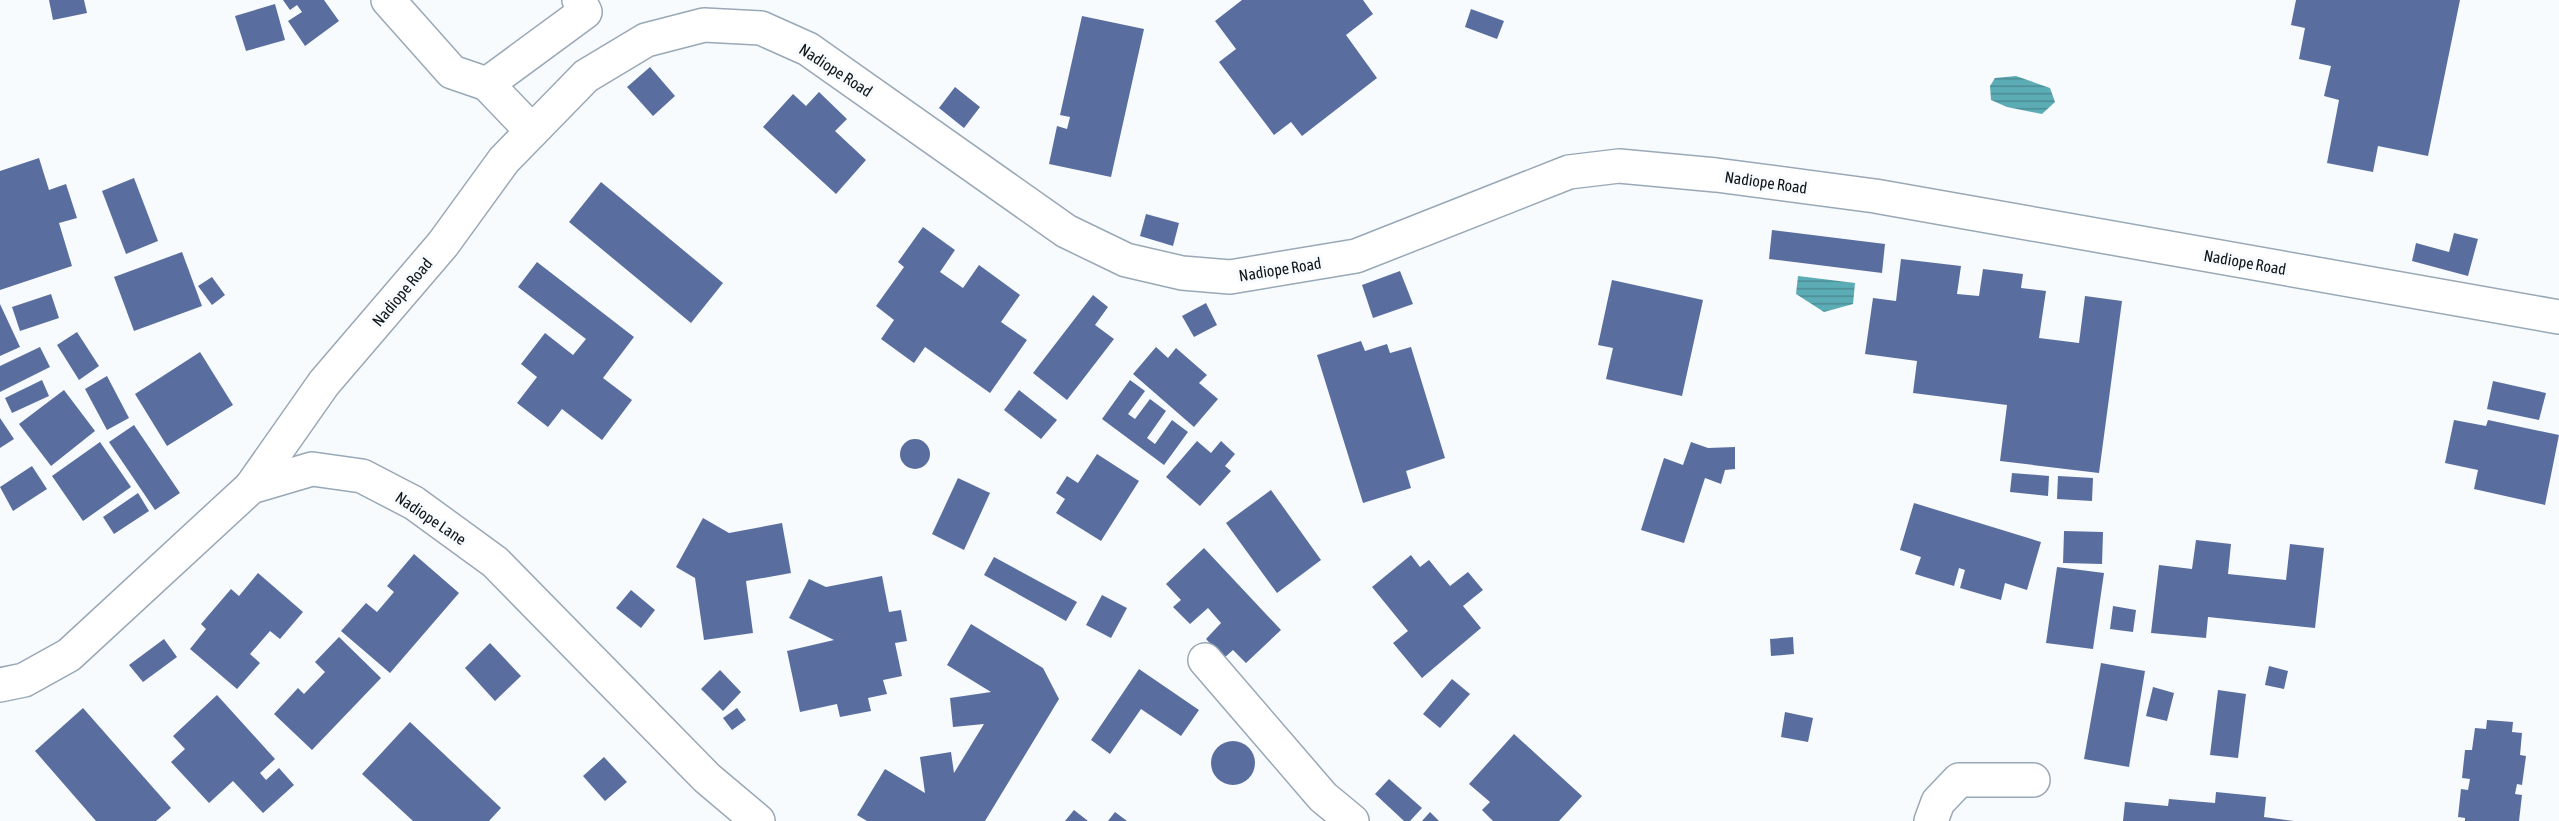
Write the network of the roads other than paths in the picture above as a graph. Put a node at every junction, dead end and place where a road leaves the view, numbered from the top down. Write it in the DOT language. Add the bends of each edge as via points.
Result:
graph roads {
  1 [pos="388,0"];
  2 [pos="579,0"];
  3 [pos="487,84"];
  4 [pos="532,131"];
  5 [pos="2559,317"];
  6 [pos="250,487"];
  7 [pos="1205,660"];
  8 [pos="0,685"];
  9 [pos="2033,780"];
  10 [pos="758,821"];
  11 [pos="1352,821"];
  12 [pos="1931,821"];
  1 -- 3 [label="street" via="452,72"];
  2 -- 3 [label="street" via="585,12"];
  3 -- 4 [label="street"];
  4 -- 5 [label="street, Nadiope Road" via="586,76 646,40 704,25 761,28 808,49 1066,231 1126,260 1182,273 1230,277 1356,256 1569,172 1619,166 1875,196"];
  4 -- 6 [label="street, Nadiope Road" via="504,160 443,244 324,383"];
  6 -- 8 [label="street, Nadiope Lane" via="69,655 24,680"];
  6 -- 10 [label="street, Nadiope Lane" via="312,469 362,476 414,503 495,562 707,778"];
  7 -- 11 [label="street" via="1323,796"];
  9 -- 12 [label="street" via="1959,780 1938,802"];
}
